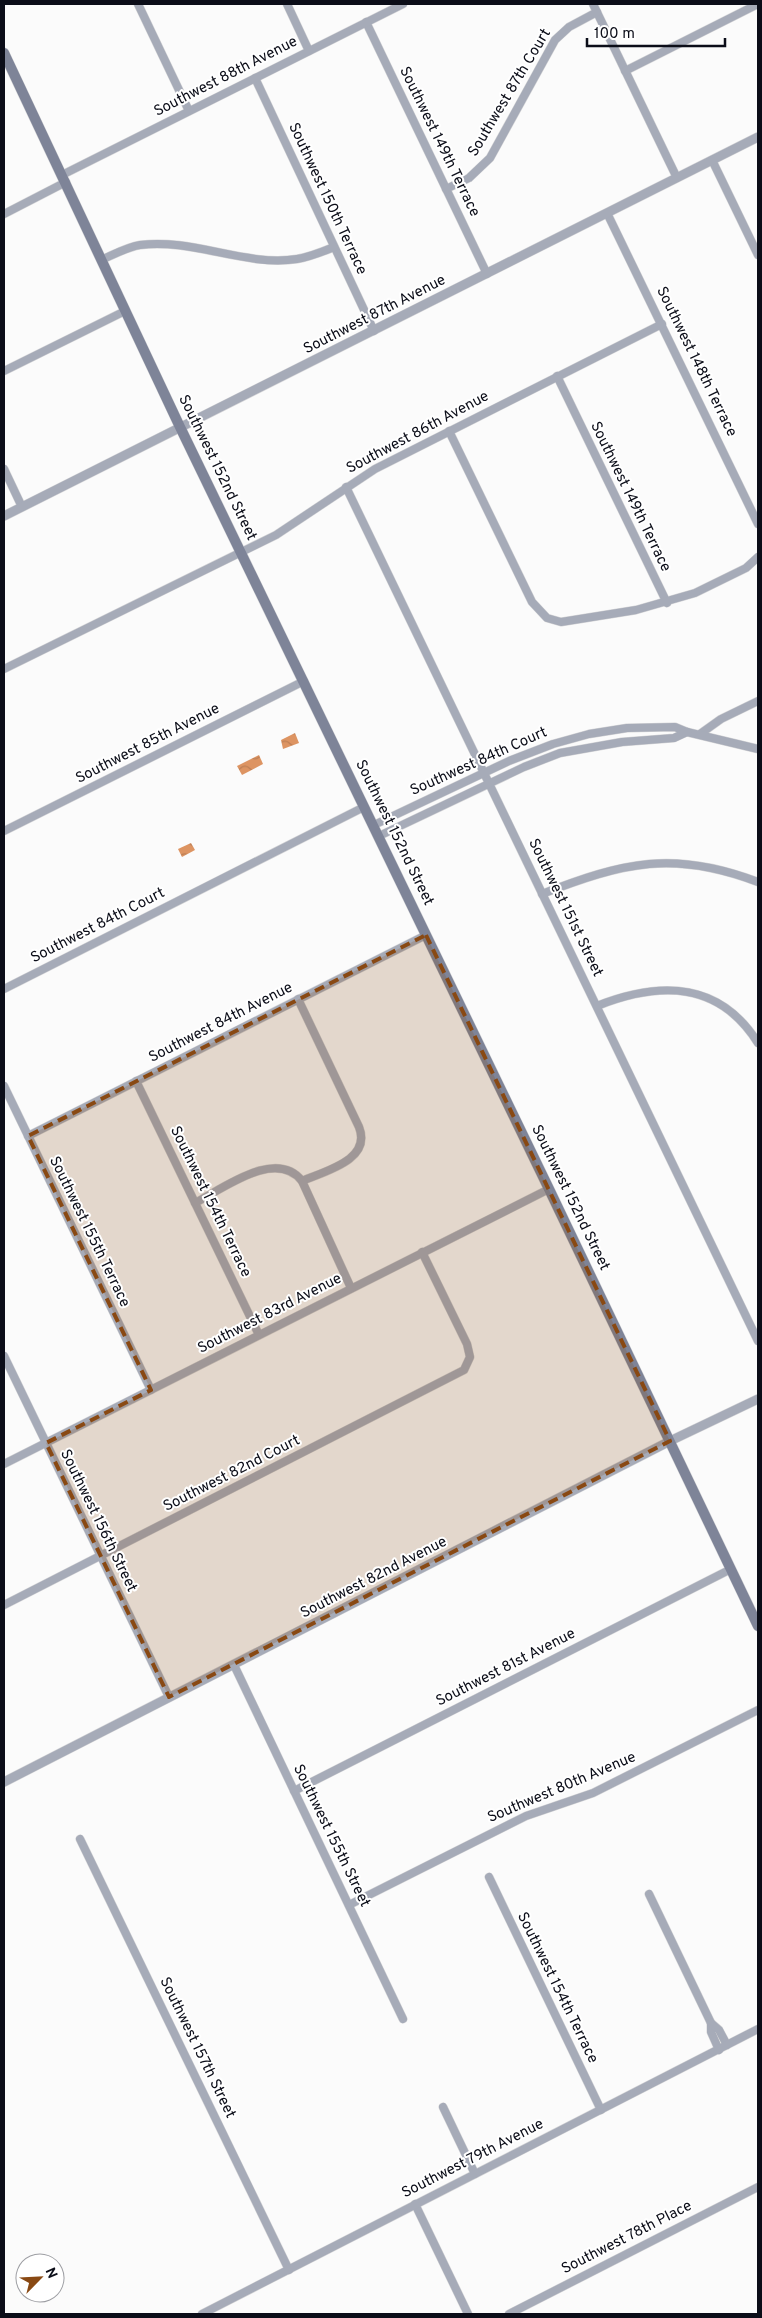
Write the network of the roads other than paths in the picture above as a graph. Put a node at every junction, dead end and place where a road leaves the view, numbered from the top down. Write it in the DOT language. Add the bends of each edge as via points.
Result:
graph roads {
  1 [pos="138,4"];
  2 [pos="287,4"];
  3 [pos="403,4"];
  4 [pos="593,4"];
  5 [pos="758,4"];
  6 [pos="597,12"];
  7 [pos="366,22"];
  8 [pos="309,51"];
  9 [pos="4,54"];
  10 [pos="625,71"];
  11 [pos="255,78"];
  12 [pos="189,111"];
  13 [pos="758,137"];
  14 [pos="712,160"];
  15 [pos="677,178"];
  16 [pos="64,179"];
  17 [pos="446,189"];
  18 [pos="608,213"];
  19 [pos="4,214"];
  20 [pos="334,247"];
  21 [pos="758,255"];
  22 [pos="101,260"];
  23 [pos="487,274"];
  24 [pos="124,311"];
  25 [pos="662,324"];
  26 [pos="374,331"];
  27 [pos="4,371"];
  28 [pos="557,376"];
  29 [pos="180,427"];
  30 [pos="449,431"];
  31 [pos="4,469"];
  32 [pos="346,487"];
  33 [pos="22,507"];
  34 [pos="4,516"];
  35 [pos="758,524"];
  36 [pos="241,552"];
  37 [pos="758,557"];
  38 [pos="667,603"];
  39 [pos="4,670"];
  40 [pos="304,682"];
  41 [pos="758,701"];
  42 [pos="687,732"];
  43 [pos="700,734"];
  44 [pos="758,749"];
  45 [pos="484,772"];
  46 [pos="490,784"];
  47 [pos="364,807"];
  48 [pos="374,825"];
  49 [pos="4,831"];
  50 [pos="379,836"];
  51 [pos="758,882"];
  52 [pos="542,894"];
  53 [pos="426,935"];
  54 [pos="4,989"];
  55 [pos="298,999"];
  56 [pos="597,1006"];
  57 [pos="758,1043"];
  58 [pos="136,1081"];
  59 [pos="4,1086"];
  60 [pos="28,1136"];
  61 [pos="302,1182"];
  62 [pos="549,1189"];
  63 [pos="195,1203"];
  64 [pos="422,1252"];
  65 [pos="351,1288"];
  66 [pos="259,1335"];
  67 [pos="758,1341"];
  68 [pos="4,1356"];
  69 [pos="150,1390"];
  70 [pos="758,1399"];
  71 [pos="670,1442"];
  72 [pos="46,1443"];
  73 [pos="4,1464"];
  74 [pos="100,1556"];
  75 [pos="731,1569"];
  76 [pos="4,1605"];
  77 [pos="758,1626"];
  78 [pos="234,1665"];
  79 [pos="169,1697"];
  80 [pos="758,1710"];
  81 [pos="4,1782"];
  82 [pos="294,1791"];
  83 [pos="80,1839"];
  84 [pos="489,1877"];
  85 [pos="649,1894"];
  86 [pos="349,1905"];
  87 [pos="403,2019"];
  88 [pos="710,2024"];
  89 [pos="758,2030"];
  90 [pos="727,2045"];
  91 [pos="719,2050"];
  92 [pos="443,2107"];
  93 [pos="601,2110"];
  94 [pos="475,2174"];
  95 [pos="758,2187"];
  96 [pos="415,2204"];
  97 [pos="288,2270"];
  98 [pos="219,2310"];
  99 [pos="202,2314"];
  100 [pos="468,2314"];
  101 [pos="509,2314"];
  1 -- 12 [label="street"];
  2 -- 8 [label="street"];
  3 -- 7 [label="street, Southwest 88th Avenue"];
  4 -- 6 [label="street"];
  5 -- 10 [label="street"];
  6 -- 10 [label="street"];
  6 -- 17 [label="street, Southwest 87th Court" via="569,27 555,40 490,158 469,178"];
  7 -- 8 [label="street, Southwest 88th Avenue"];
  7 -- 17 [label="street, Southwest 149th Terrace"];
  8 -- 11 [label="street, Southwest 88th Avenue"];
  9 -- 16 [label="main road, Southwest 152nd Street"];
  10 -- 15 [label="street"];
  11 -- 12 [label="street, Southwest 88th Avenue"];
  11 -- 20 [label="street, Southwest 150th Terrace"];
  12 -- 16 [label="street, Southwest 88th Avenue"];
  13 -- 14 [label="street, Southwest 87th Avenue"];
  14 -- 15 [label="street, Southwest 87th Avenue"];
  14 -- 21 [label="street"];
  15 -- 18 [label="street, Southwest 87th Avenue"];
  16 -- 19 [label="street, Southwest 88th Avenue"];
  16 -- 22 [label="main road, Southwest 152nd Street"];
  17 -- 23 [label="street, Southwest 149th Terrace"];
  18 -- 23 [label="street, Southwest 87th Avenue"];
  18 -- 25 [label="street, Southwest 148th Terrace"];
  20 -- 22 [label="street" via="299,259 280,260 171,245 148,245 131,247"];
  20 -- 26 [label="street, Southwest 150th Terrace"];
  22 -- 24 [label="main road, Southwest 152nd Street"];
  23 -- 26 [label="street, Southwest 87th Avenue"];
  24 -- 27 [label="street"];
  24 -- 29 [label="main road, Southwest 152nd Street"];
  25 -- 28 [label="street, Southwest 86th Avenue"];
  25 -- 35 [label="street, Southwest 148th Terrace"];
  26 -- 29 [label="street, Southwest 87th Avenue"];
  28 -- 30 [label="street, Southwest 86th Avenue"];
  28 -- 38 [label="street, Southwest 149th Terrace"];
  29 -- 33 [label="street, Southwest 87th Avenue"];
  29 -- 36 [label="main road, Southwest 152nd Street"];
  30 -- 32 [label="street, Southwest 86th Avenue"];
  30 -- 38 [label="street" via="532,602 541,614 554,621 580,620"];
  31 -- 33 [label="street"];
  32 -- 36 [label="street, Southwest 86th Avenue" via="295,524"];
  32 -- 45 [label="street, Southwest 151st Street"];
  33 -- 34 [label="street, Southwest 87th Avenue"];
  36 -- 39 [label="street, Southwest 86th Avenue"];
  36 -- 40 [label="main road, Southwest 152nd Street"];
  37 -- 38 [label="street" via="738,572"];
  40 -- 47 [label="main road, Southwest 152nd Street"];
  40 -- 49 [label="street, Southwest 85th Avenue"];
  41 -- 43 [label="street" via="721,719"];
  42 -- 43 [label="street"];
  42 -- 45 [label="street, Southwest 84th Court" via="675,726 647,726 589,734 533,751"];
  42 -- 46 [label="street, Southwest 84th Court" via="674,738 622,742 560,753"];
  43 -- 44 [label="street"];
  45 -- 46 [label="street, Southwest 151st Street"];
  45 -- 48 [label="street, Southwest 84th Court"];
  46 -- 50 [label="street, Southwest 84th Court"];
  46 -- 52 [label="street, Southwest 151st Street"];
  47 -- 48 [label="main road, Southwest 152nd Street"];
  47 -- 54 [label="street, Southwest 84th Court"];
  48 -- 50 [label="main road, Southwest 152nd Street"];
  50 -- 53 [label="main road, Southwest 152nd Street"];
  51 -- 52 [label="street" via="703,866 658,863 616,868"];
  52 -- 56 [label="street, Southwest 151st Street"];
  53 -- 55 [label="street, Southwest 84th Avenue"];
  53 -- 62 [label="main road, Southwest 152nd Street"];
  55 -- 58 [label="street, Southwest 84th Avenue"];
  55 -- 61 [label="street" via="359,1127 362,1144 349,1159"];
  56 -- 57 [label="street" via="644,991 683,991 708,998 733,1012"];
  56 -- 67 [label="street, Southwest 151st Street"];
  58 -- 60 [label="street, Southwest 84th Avenue"];
  58 -- 63 [label="street, Southwest 154th Terrace"];
  59 -- 60 [label="street, Southwest 155th Terrace"];
  60 -- 69 [label="street, Southwest 155th Terrace"];
  61 -- 63 [label="street" via="285,1168 268,1168"];
  61 -- 65 [label="street"];
  62 -- 64 [label="street, Southwest 83rd Avenue"];
  62 -- 71 [label="main road, Southwest 152nd Street"];
  63 -- 66 [label="street, Southwest 154th Terrace"];
  64 -- 65 [label="street, Southwest 83rd Avenue"];
  64 -- 74 [label="street, Southwest 82nd Court" via="468,1344 469,1363 464,1370"];
  65 -- 66 [label="street, Southwest 83rd Avenue"];
  66 -- 69 [label="street, Southwest 83rd Avenue"];
  68 -- 72 [label="street, Southwest 156th Street"];
  69 -- 72 [label="street, Southwest 83rd Avenue"];
  70 -- 71 [label="street, Southwest 82nd Avenue"];
  71 -- 75 [label="main road, Southwest 152nd Street"];
  71 -- 78 [label="street, Southwest 82nd Avenue"];
  72 -- 73 [label="street, Southwest 83rd Avenue"];
  72 -- 74 [label="street, Southwest 156th Street"];
  74 -- 76 [label="street, Southwest 82nd Court"];
  74 -- 79 [label="street, Southwest 156th Street"];
  75 -- 77 [label="main road, Southwest 152nd Street"];
  75 -- 82 [label="street, Southwest 81st Avenue"];
  78 -- 79 [label="street, Southwest 82nd Avenue"];
  78 -- 82 [label="street, Southwest 155th Street"];
  79 -- 81 [label="street, Southwest 82nd Avenue"];
  80 -- 86 [label="street, Southwest 80th Avenue" via="608,1786 526,1816"];
  82 -- 86 [label="street, Southwest 155th Street"];
  83 -- 97 [label="street, Southwest 157th Street"];
  84 -- 93 [label="street, Southwest 154th Terrace"];
  85 -- 88 [label="street"];
  86 -- 87 [label="street, Southwest 155th Street"];
  88 -- 90 [label="street" via="719,2030"];
  88 -- 91 [label="street" via="710,2032"];
  89 -- 90 [label="street, Southwest 79th Avenue"];
  90 -- 91 [label="street, Southwest 79th Avenue"];
  91 -- 93 [label="street, Southwest 79th Avenue"];
  92 -- 94 [label="street"];
  93 -- 94 [label="street, Southwest 79th Avenue"];
  94 -- 96 [label="street, Southwest 79th Avenue"];
  95 -- 101 [label="street, Southwest 78th Place"];
  96 -- 97 [label="street, Southwest 79th Avenue"];
  96 -- 100 [label="street"];
  97 -- 98 [label="street, Southwest 79th Avenue"];
  98 -- 99 [label="street, Southwest 79th Avenue"];
}
